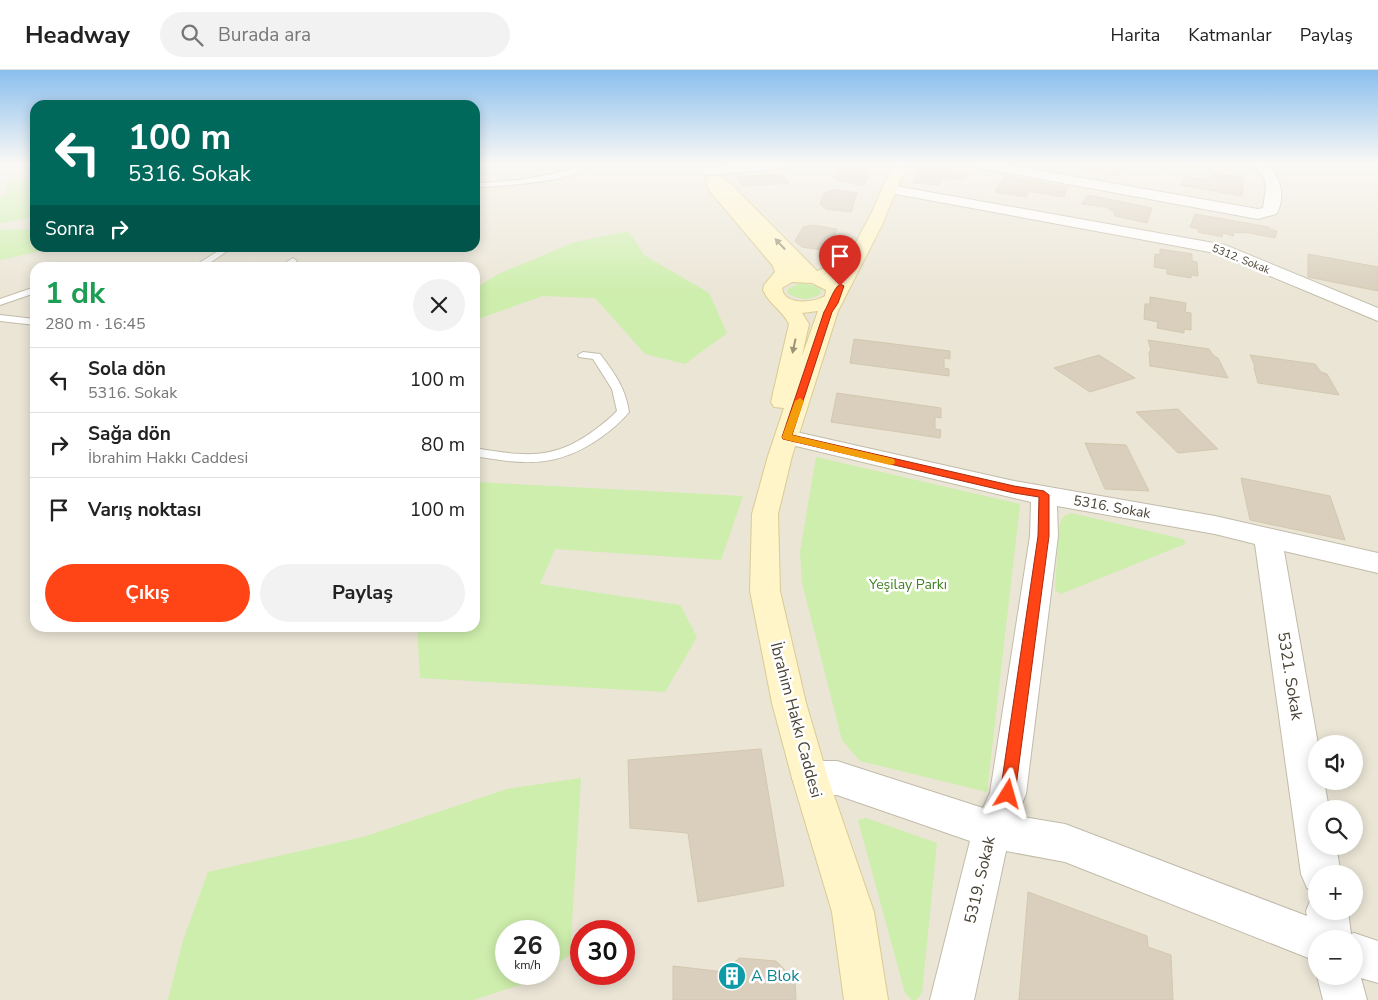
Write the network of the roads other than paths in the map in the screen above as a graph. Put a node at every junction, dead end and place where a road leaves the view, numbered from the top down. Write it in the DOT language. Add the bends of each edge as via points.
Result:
graph roads {
  1 [pos="732,207"];
  2 [pos="745,207"];
  3 [pos="884,207"];
  4 [pos="1021,207"];
  5 [pos="1182,207"];
  6 [pos="1221,207"];
  7 [pos="1271,207"];
  8 [pos="1174,229"];
  9 [pos="221,252"];
  10 [pos="205,262"];
  11 [pos="855,262"];
  12 [pos="815,278"];
  13 [pos="778,281"];
  14 [pos="30,292"];
  15 [pos="836,294"];
  16 [pos="0,302"];
  17 [pos="784,303"];
  18 [pos="1378,315"];
  19 [pos="0,318"];
  20 [pos="30,321"];
  21 [pos="583,355"];
  22 [pos="787,437"];
  23 [pos="480,453"];
  24 [pos="1044,495"];
  25 [pos="1268,538"];
  26 [pos="1378,563"];
  27 [pos="810,778"];
  28 [pos="1309,800"];
  29 [pos="992,830"];
  30 [pos="1308,937"];
  31 [pos="1363,957"];
  32 [pos="1378,962"];
  33 [pos="1341,985"];
  34 [pos="866,1000"];
  35 [pos="952,1000"];
  36 [pos="1345,1000"];
  1 -- 13 [label="street" via="782,265 784,272"];
  12 -- 2 [label="street, one-way"];
  3 -- 11 [label="street, İbrahim Hakkı Caddesi"];
  4 -- 8 [label="street, 5312. Sokak"];
  5 -- 8 [label="street"];
  6 -- 7 [label="street" via="1258,214 1270,211"];
  8 -- 18 [label="street, 5312. Sokak"];
  9 -- 10 [label="lane"];
  11 -- 12 [label="street"];
  11 -- 15 [label="street, İbrahim Hakkı Caddesi"];
  12 -- 13 [label="street" via="795,276"];
  12 -- 15 [label="street" via="831,284"];
  13 -- 17 [label="street" via="772,290"];
  14 -- 16 [label="lane"];
  15 -- 17 [label="street" via="829,302 812,307"];
  15 -- 22 [label="street, İbrahim Hakkı Caddesi"];
  17 -- 22 [label="street, one-way" via="799,324 780,410"];
  19 -- 20 [label="lane"];
  21 -- 23 [label="lane" via="596,356 622,398 623,412 610,425 588,441 552,457 530,459"];
  22 -- 24 [label="street, 5316. Sokak"];
  22 -- 27 [label="street, İbrahim Hakkı Caddesi" via="764,514 765,591 789,703"];
  24 -- 25 [label="street, 5316. Sokak" via="1215,525"];
  24 -- 29 [label="street, 5319. Sokak" via="1044,536 1008,794"];
  25 -- 26 [label="street, 5316. Sokak"];
  25 -- 28 [label="street, 5321. Sokak"];
  27 -- 29 [label="street" via="837,778"];
  27 -- 34 [label="street, İbrahim Hakkı Caddesi" via="854,912"];
  29 -- 30 [label="street" via="1065,843"];
  29 -- 35 [label="street, 5319. Sokak"];
  31 -- 32 [label="street"];
  33 -- 36 [label="street"];
}
